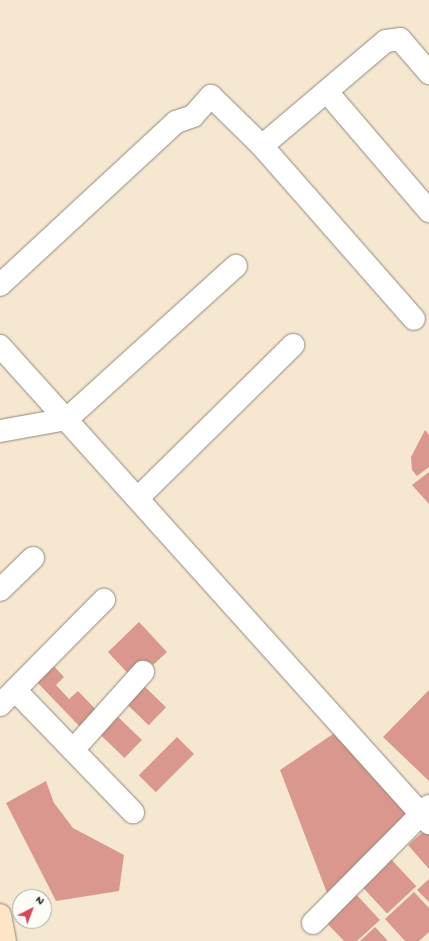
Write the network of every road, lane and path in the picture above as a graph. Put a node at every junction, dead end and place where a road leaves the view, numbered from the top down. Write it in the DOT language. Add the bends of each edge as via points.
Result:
graph roads {
  1 [pos="429,73"];
  2 [pos="327,92"];
  3 [pos="262,146"];
  4 [pos="429,211"];
  5 [pos="236,266"];
  6 [pos="0,285"];
  7 [pos="414,319"];
  8 [pos="292,345"];
  9 [pos="0,346"];
  10 [pos="68,419"];
  11 [pos="0,431"];
  12 [pos="138,498"];
  13 [pos="33,558"];
  14 [pos="0,590"];
  15 [pos="104,600"];
  16 [pos="143,672"];
  17 [pos="7,698"];
  18 [pos="73,750"];
  19 [pos="133,812"];
  20 [pos="426,815"];
  21 [pos="0,915"];
  22 [pos="313,923"];
  23 [pos="4,941"];
  1 -- 2 [label="street" via="400,39 386,41"];
  2 -- 3 [label="street"];
  2 -- 4 [label="street"];
  3 -- 6 [label="street" via="211,96 193,116 176,122"];
  3 -- 7 [label="street"];
  5 -- 10 [label="street"];
  8 -- 12 [label="street"];
  9 -- 10 [label="street"];
  10 -- 11 [label="street"];
  10 -- 12 [label="street"];
  12 -- 20 [label="street"];
  13 -- 14 [label="street"];
  15 -- 17 [label="street"];
  16 -- 18 [label="street"];
  17 -- 18 [label="street"];
  18 -- 19 [label="street"];
  20 -- 22 [label="street"];
  21 -- 23 [label="main road"];
}
